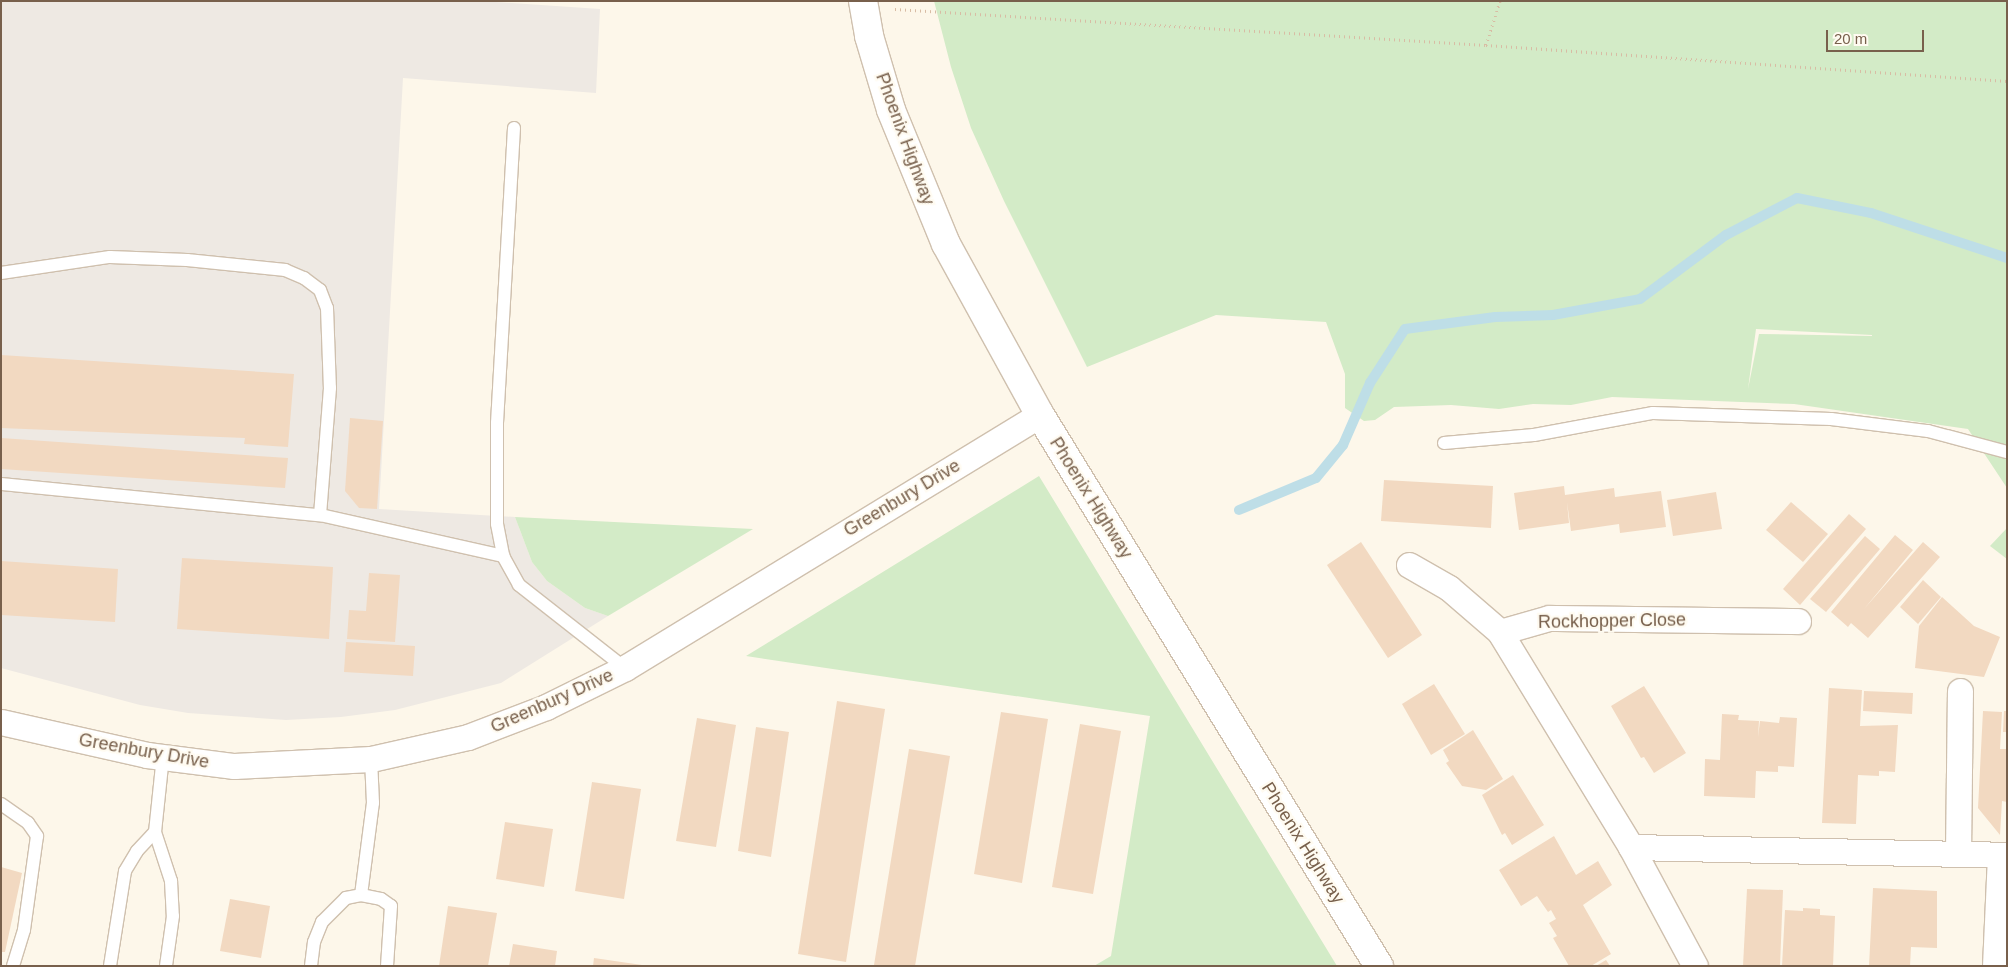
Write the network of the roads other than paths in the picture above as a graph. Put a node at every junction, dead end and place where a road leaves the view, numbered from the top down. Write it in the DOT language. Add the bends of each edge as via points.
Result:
graph roads {
  1 [pos="864,4"];
  2 [pos="514,128"];
  3 [pos="1,273"];
  4 [pos="1040,415"];
  5 [pos="1444,443"];
  6 [pos="2007,452"];
  7 [pos="1,484"];
  8 [pos="320,515"];
  9 [pos="503,556"];
  10 [pos="1409,565"];
  11 [pos="1798,621"];
  12 [pos="1500,632"];
  13 [pos="625,668"];
  14 [pos="1960,691"];
  15 [pos="1,722"];
  16 [pos="163,756"];
  17 [pos="370,759"];
  18 [pos="1,804"];
  19 [pos="155,832"];
  20 [pos="1630,847"];
  21 [pos="1958,853"];
  22 [pos="2004,855"];
  23 [pos="361,895"];
  24 [pos="12,966"];
  25 [pos="110,966"];
  26 [pos="166,966"];
  27 [pos="311,966"];
  28 [pos="387,966"];
  29 [pos="1379,966"];
  30 [pos="1696,966"];
  31 [pos="1994,966"];
  1 -- 4 [label="main road, Phoenix Highway" via="869,36 891,110 942,235"];
  2 -- 9 [label="lane" via="497,423 497,524"];
  3 -- 8 [label="lane" via="110,257 187,260 286,270 320,290 327,308 330,388"];
  4 -- 13 [label="street, Greenbury Drive"];
  4 -- 29 [label="main road, Phoenix Highway"];
  5 -- 6 [label="lane" via="1534,435 1653,413 1848,420 1928,431"];
  7 -- 8 [label="lane"];
  8 -- 9 [label="lane"];
  9 -- 13 [label="lane" via="519,585"];
  10 -- 12 [label="street" via="1449,588"];
  11 -- 12 [label="street, Rockhopper Close" via="1549,618"];
  12 -- 20 [label="street"];
  13 -- 17 [label="street, Greenbury Drive" via="546,708 468,737"];
  14 -- 21 [label="street"];
  15 -- 16 [label="street, Greenbury Drive" via="146,755"];
  16 -- 17 [label="street, Greenbury Drive" via="234,766 269,767"];
  16 -- 19 [label="lane"];
  17 -- 23 [label="lane" via="373,803"];
  18 -- 24 [label="lane" via="28,823 37,836 24,930"];
  19 -- 25 [label="lane" via="137,851 125,871"];
  19 -- 26 [label="lane" via="171,880 173,916"];
  20 -- 21 [label="street"];
  20 -- 30 [label="street"];
  21 -- 22 [label="street"];
  22 -- 31 [label="street"];
  23 -- 27 [label="lane" via="346,898 322,922 314,942"];
  23 -- 28 [label="lane" via="381,899 391,906"];
}
